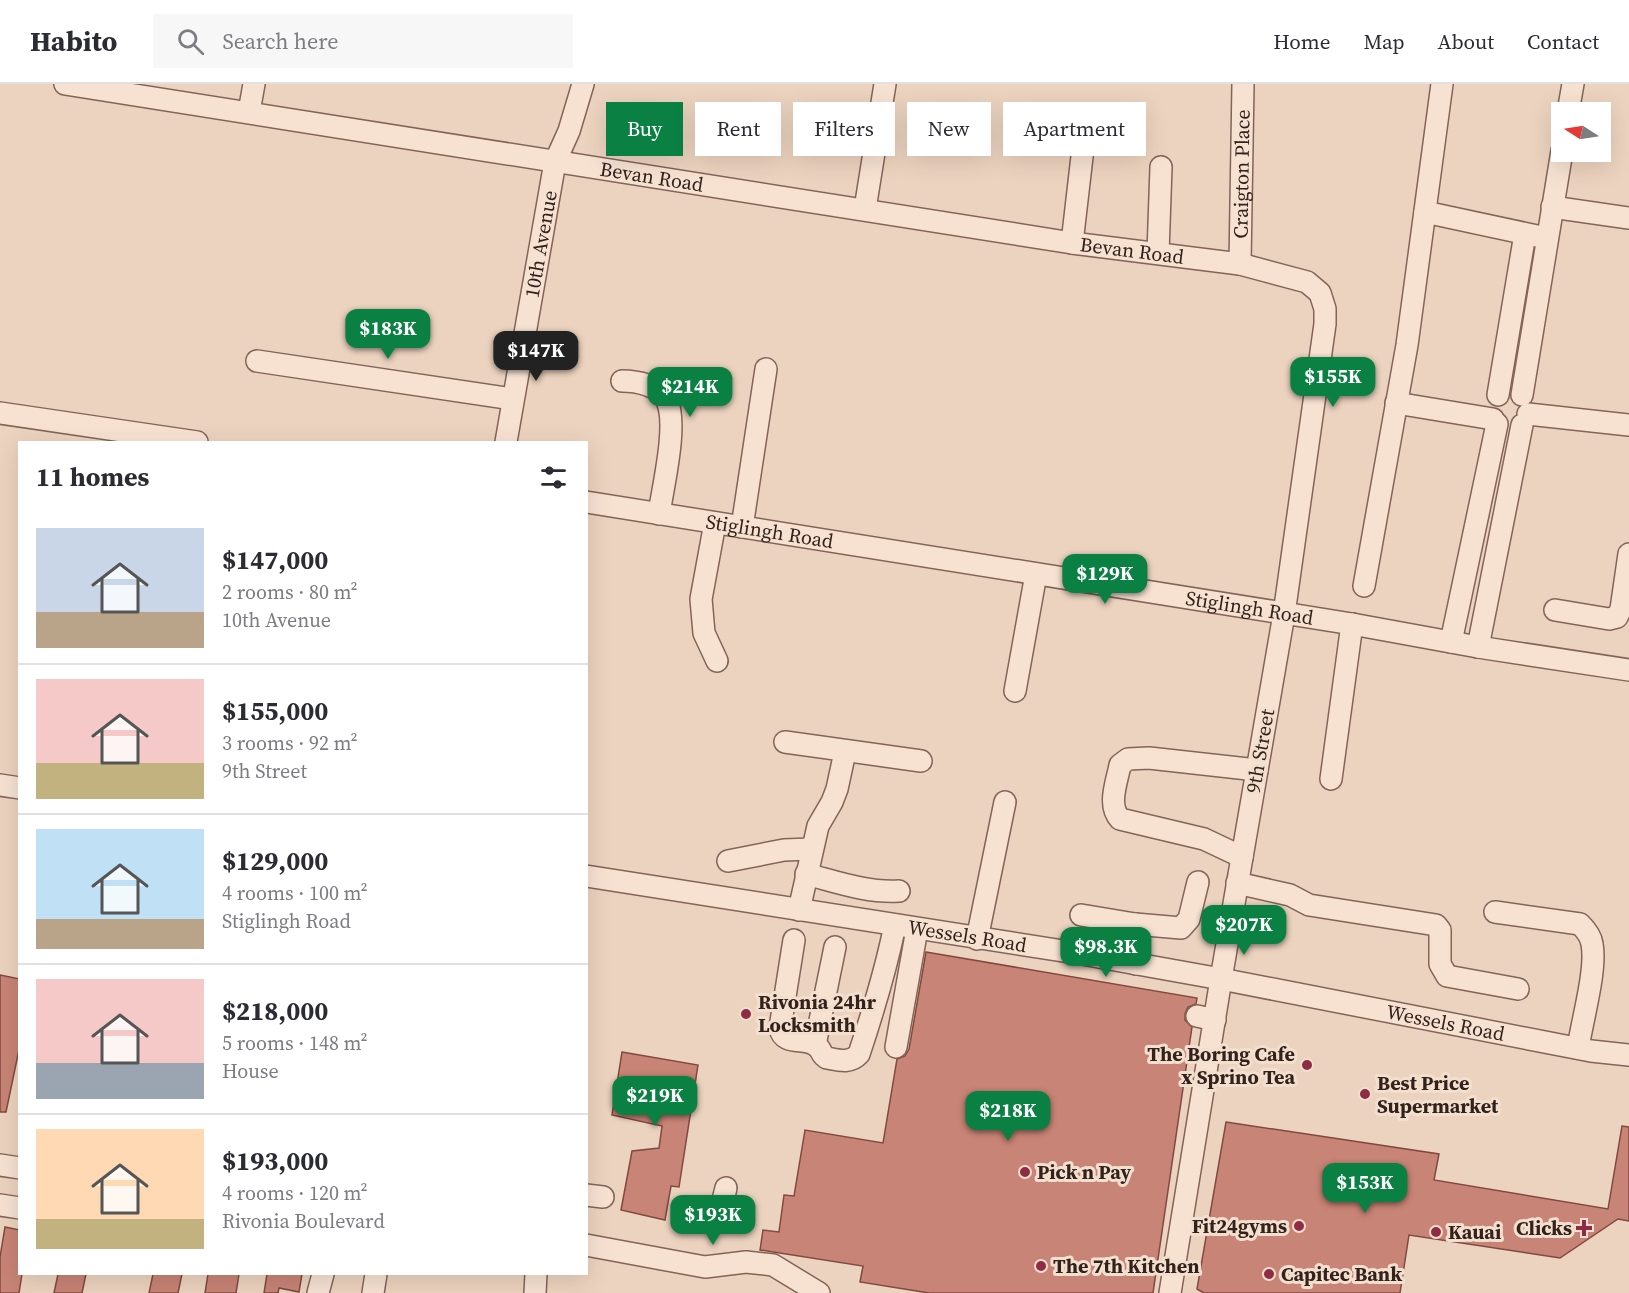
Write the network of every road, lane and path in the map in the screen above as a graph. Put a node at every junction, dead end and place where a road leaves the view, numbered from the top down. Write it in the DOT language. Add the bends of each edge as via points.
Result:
graph roads {
  1 [pos="65,84"];
  2 [pos="254,84"];
  3 [pos="583,84"];
  4 [pos="885,84"];
  5 [pos="1243,84"];
  6 [pos="1442,84"];
  7 [pos="1573,84"];
  8 [pos="1570,102"];
  9 [pos="249,112"];
  10 [pos="1082,156"];
  11 [pos="555,162"];
  12 [pos="1560,162"];
  13 [pos="1161,167"];
  14 [pos="1552,207"];
  15 [pos="865,209"];
  16 [pos="1425,212"];
  17 [pos="1629,218"];
  18 [pos="1525,234"];
  19 [pos="1546,238"];
  20 [pos="1072,243"];
  21 [pos="1158,254"];
  22 [pos="1240,264"];
  23 [pos="257,361"];
  24 [pos="766,369"];
  25 [pos="621,381"];
  26 [pos="1498,395"];
  27 [pos="513,399"];
  28 [pos="1396,403"];
  29 [pos="1524,411"];
  30 [pos="0,413"];
  31 [pos="1495,421"];
  32 [pos="1629,425"];
  33 [pos="179,441"];
  34 [pos="506,441"];
  35 [pos="588,502"];
  36 [pos="659,514"];
  37 [pos="715,523"];
  38 [pos="742,527"];
  39 [pos="1629,554"];
  40 [pos="1036,574"];
  41 [pos="1364,586"];
  42 [pos="1555,610"];
  43 [pos="1284,614"];
  44 [pos="1352,624"];
  45 [pos="1451,642"];
  46 [pos="1478,647"];
  47 [pos="717,661"];
  48 [pos="1629,670"];
  49 [pos="1015,691"];
  50 [pos="785,742"];
  51 [pos="845,752"];
  52 [pos="921,761"];
  53 [pos="1257,770"];
  54 [pos="1331,779"];
  55 [pos="0,785"];
  56 [pos="18,788"];
  57 [pos="1005,802"];
  58 [pos="811,849"];
  59 [pos="1242,857"];
  60 [pos="728,861"];
  61 [pos="806,874"];
  62 [pos="588,876"];
  63 [pos="1198,882"];
  64 [pos="1237,883"];
  65 [pos="899,891"];
  66 [pos="799,910"];
  67 [pos="1495,912"];
  68 [pos="1081,915"];
  69 [pos="1135,924"];
  70 [pos="890,925"];
  71 [pos="917,929"];
  72 [pos="977,939"];
  73 [pos="794,940"];
  74 [pos="835,947"];
  75 [pos="1136,964"];
  76 [pos="1221,979"];
  77 [pos="1518,989"];
  78 [pos="815,1045"];
  79 [pos="896,1047"];
  80 [pos="1578,1048"];
  81 [pos="1629,1055"];
  82 [pos="0,1165"];
  83 [pos="18,1168"];
  84 [pos="726,1188"];
  85 [pos="0,1205"];
  86 [pos="18,1208"];
  87 [pos="719,1216"];
  88 [pos="588,1245"];
  89 [pos="323,1275"];
  90 [pos="376,1275"];
  91 [pos="536,1275"];
  92 [pos="318,1293"];
  93 [pos="374,1293"];
  94 [pos="535,1293"];
  95 [pos="819,1293"];
  96 [pos="1170,1293"];
  1 -- 9 [label="street, Bevan Road"];
  2 -- 9 [label="street"];
  3 -- 11 [label="street, 10th Avenue"];
  4 -- 15 [label="street"];
  5 -- 22 [label="street, Craigton Place"];
  6 -- 16 [label="street"];
  7 -- 8 [label="street"];
  9 -- 11 [label="street, Bevan Road"];
  10 -- 20 [label="street"];
  11 -- 15 [label="street, Bevan Road"];
  11 -- 27 [label="street, 10th Avenue"];
  12 -- 14 [label="street"];
  13 -- 21 [label="street"];
  14 -- 17 [label="street"];
  14 -- 19 [label="street"];
  15 -- 20 [label="street, Bevan Road"];
  16 -- 18 [label="street"];
  16 -- 28 [label="street"];
  18 -- 19 [label="street"];
  18 -- 26 [label="street"];
  19 -- 29 [label="street"];
  20 -- 21 [label="street, Bevan Road"];
  21 -- 22 [label="street, Bevan Road"];
  22 -- 43 [label="street, 9th Street" via="1307,282 1320,293 1325,309"];
  23 -- 27 [label="street"];
  24 -- 38 [label="street"];
  25 -- 36 [label="street" via="636,381 653,388 663,395 669,408 671,427"];
  26 -- 29 [label="street" via="1510,391"];
  26 -- 31 [label="street" via="1491,406"];
  27 -- 34 [label="street, 10th Avenue"];
  28 -- 31 [label="street"];
  28 -- 41 [label="street"];
  29 -- 31 [label="street" via="1509,429"];
  29 -- 32 [label="street"];
  29 -- 46 [label="street"];
  30 -- 33 [label="street"];
  31 -- 45 [label="street"];
  35 -- 36 [label="street, Stiglingh Road"];
  36 -- 37 [label="street, Stiglingh Road"];
  37 -- 38 [label="street, Stiglingh Road"];
  37 -- 47 [label="street" via="701,599 704,633"];
  38 -- 40 [label="street, Stiglingh Road"];
  39 -- 42 [label="street" via="1617,617"];
  40 -- 43 [label="street, Stiglingh Road"];
  40 -- 49 [label="street"];
  43 -- 44 [label="street, Stiglingh Road"];
  43 -- 53 [label="street, 9th Street"];
  44 -- 45 [label="street, Stiglingh Road"];
  44 -- 54 [label="street"];
  45 -- 46 [label="street, Stiglingh Road"];
  46 -- 48 [label="street, Stiglingh Road"];
  50 -- 51 [label="street"];
  51 -- 52 [label="street"];
  51 -- 58 [label="street" via="837,789"];
  53 -- 59 [label="street, 9th Street"];
  53 -- 59 [label="street" via="1128,759 1120,765 1113,801 1120,819 1204,839"];
  55 -- 56 [label="street"];
  57 -- 72 [label="street"];
  58 -- 60 [label="street" via="784,849"];
  58 -- 61 [label="street"];
  59 -- 64 [label="street, 9th Street"];
  61 -- 65 [label="street" via="882,892"];
  61 -- 66 [label="street"];
  62 -- 66 [label="street, Wessels Road"];
  63 -- 69 [label="street" via="1189,919 1181,928"];
  64 -- 76 [label="street, 9th Street"];
  64 -- 77 [label="street" via="1290,895 1309,905 1436,925 1440,930 1440,964 1447,976"];
  66 -- 70 [label="street, Wessels Road"];
  67 -- 80 [label="street" via="1580,924 1587,931 1594,957"];
  68 -- 69 [label="street"];
  69 -- 75 [label="street"];
  70 -- 71 [label="street, Wessels Road"];
  70 -- 78 [label="street" via="877,970 880,983 859,1054 848,1061 826,1058"];
  71 -- 72 [label="street, Wessels Road"];
  71 -- 79 [label="street"];
  72 -- 75 [label="street, Wessels Road"];
  73 -- 78 [label="street" via="781,1034"];
  74 -- 78 [label="street"];
  75 -- 76 [label="street, Wessels Road"];
  76 -- 80 [label="street, Wessels Road"];
  76 -- 96 [label="street, 9th Street" via="1206,1018"];
  80 -- 81 [label="street, Wessels Road"];
  82 -- 83 [label="street"];
  84 -- 87 [label="street"];
  85 -- 86 [label="street"];
  88 -- 95 [label="street" via="705,1266 746,1262 773,1265"];
  89 -- 92 [label="street"];
  90 -- 93 [label="street"];
  91 -- 94 [label="street"];
}
